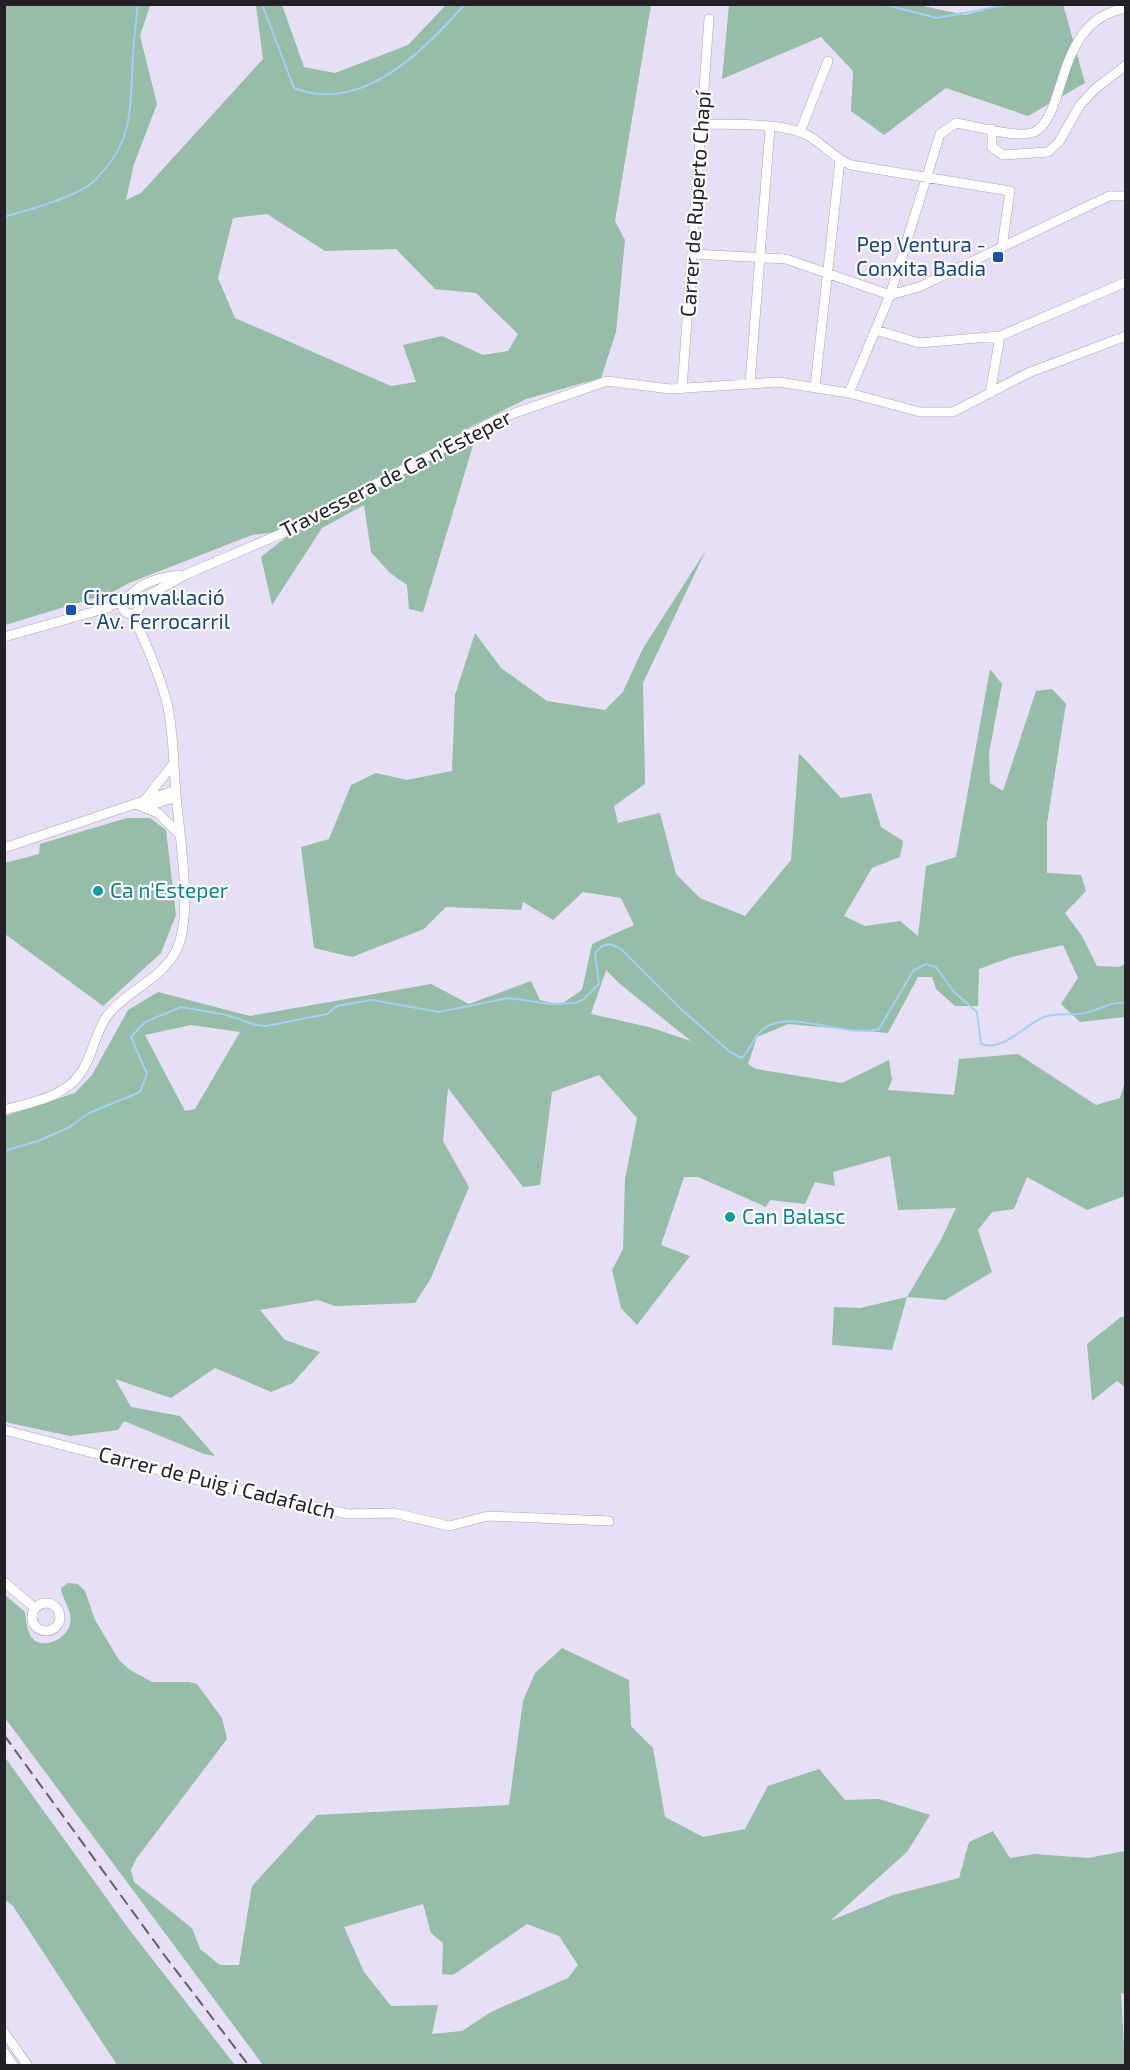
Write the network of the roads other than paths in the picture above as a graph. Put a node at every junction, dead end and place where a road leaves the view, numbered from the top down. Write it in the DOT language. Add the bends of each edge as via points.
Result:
graph roads {
  1 [pos="1125,8"];
  2 [pos="709,19"];
  3 [pos="828,61"];
  4 [pos="1125,66"];
  5 [pos="702,124"];
  6 [pos="770,128"];
  7 [pos="992,129"];
  8 [pos="800,132"];
  9 [pos="840,160"];
  10 [pos="928,177"];
  11 [pos="1125,196"];
  12 [pos="1002,247"];
  13 [pos="693,254"];
  14 [pos="760,256"];
  15 [pos="828,274"];
  16 [pos="1125,282"];
  17 [pos="890,296"];
  18 [pos="876,330"];
  19 [pos="1000,336"];
  20 [pos="1125,336"];
  21 [pos="750,383"];
  22 [pos="815,387"];
  23 [pos="682,388"];
  24 [pos="849,393"];
  25 [pos="990,394"];
  26 [pos="187,574"];
  27 [pos="127,598"];
  28 [pos="107,608"];
  29 [pos="134,610"];
  30 [pos="4,637"];
  31 [pos="174,763"];
  32 [pos="176,794"];
  33 [pos="141,804"];
  34 [pos="179,834"];
  35 [pos="4,848"];
  36 [pos="4,1110"];
  37 [pos="4,1430"];
  38 [pos="609,1521"];
  39 [pos="4,1582"];
  40 [pos="35,1608"];
  41 [pos="4,2032"];
  42 [pos="4,2052"];
  43 [pos="14,2066"];
  44 [pos="28,2066"];
  1 -- 7 [label="street" via="1100,16 1070,55 1044,125 1022,134"];
  2 -- 5 [label="street, Carrer de Ruperto Chapí"];
  3 -- 8 [label="street"];
  4 -- 7 [label="street" via="1080,105 1059,142 1048,152 1003,156 992,147"];
  5 -- 6 [label="street"];
  5 -- 13 [label="street, Carrer de Ruperto Chapí"];
  6 -- 8 [label="street"];
  6 -- 14 [label="street"];
  7 -- 10 [label="street" via="956,123 947,127 940,134"];
  8 -- 9 [label="street"];
  9 -- 10 [label="street"];
  9 -- 15 [label="street"];
  10 -- 12 [label="street" via="1010,191"];
  10 -- 17 [label="street"];
  11 -- 12 [label="street" via="1109,196"];
  12 -- 17 [label="street" via="919,287"];
  13 -- 14 [label="street"];
  13 -- 23 [label="street, Carrer de Ruperto Chapí"];
  14 -- 15 [label="street" via="804,263"];
  14 -- 21 [label="street"];
  15 -- 17 [label="street"];
  15 -- 22 [label="street"];
  16 -- 19 [label="street"];
  17 -- 18 [label="street"];
  18 -- 19 [label="street" via="919,343"];
  18 -- 24 [label="street"];
  19 -- 25 [label="street"];
  20 -- 25 [label="street" via="1028,374"];
  21 -- 22 [label="street"];
  21 -- 23 [label="street"];
  22 -- 24 [label="street"];
  23 -- 26 [label="street, Travessera de Ca n'Esteper" via="607,381 498,419 285,532"];
  24 -- 25 [label="street" via="939,414 953,412"];
  26 -- 27 [label="street, Travessera de Ca n'Esteper" via="161,578"];
  26 -- 29 [label="street, Travessera de Ca n'Esteper" via="149,595"];
  27 -- 28 [label="street, Travessera de Ca n'Esteper"];
  27 -- 29 [label="street"];
  27 -- 29 [label="street" via="137,598"];
  28 -- 29 [label="street, Travessera de Ca n'Esteper"];
  28 -- 30 [label="street, Travessera de Ca n'Esteper"];
  29 -- 31 [label="street" via="166,702"];
  31 -- 32 [label="street"];
  31 -- 33 [label="street"];
  32 -- 33 [label="street"];
  32 -- 34 [label="street"];
  33 -- 34 [label="street" via="158,813"];
  33 -- 35 [label="street"];
  34 -- 36 [label="street" via="184,912 176,953 110,1012 81,1074 70,1086 45,1099"];
  37 -- 38 [label="street, Carrer de Puig i Cadafalch" via="220,1486 348,1514 394,1513 449,1526 488,1516"];
  39 -- 40 [label="street"];
  41 -- 44 [label="street"];
  42 -- 43 [label="street"];
}
